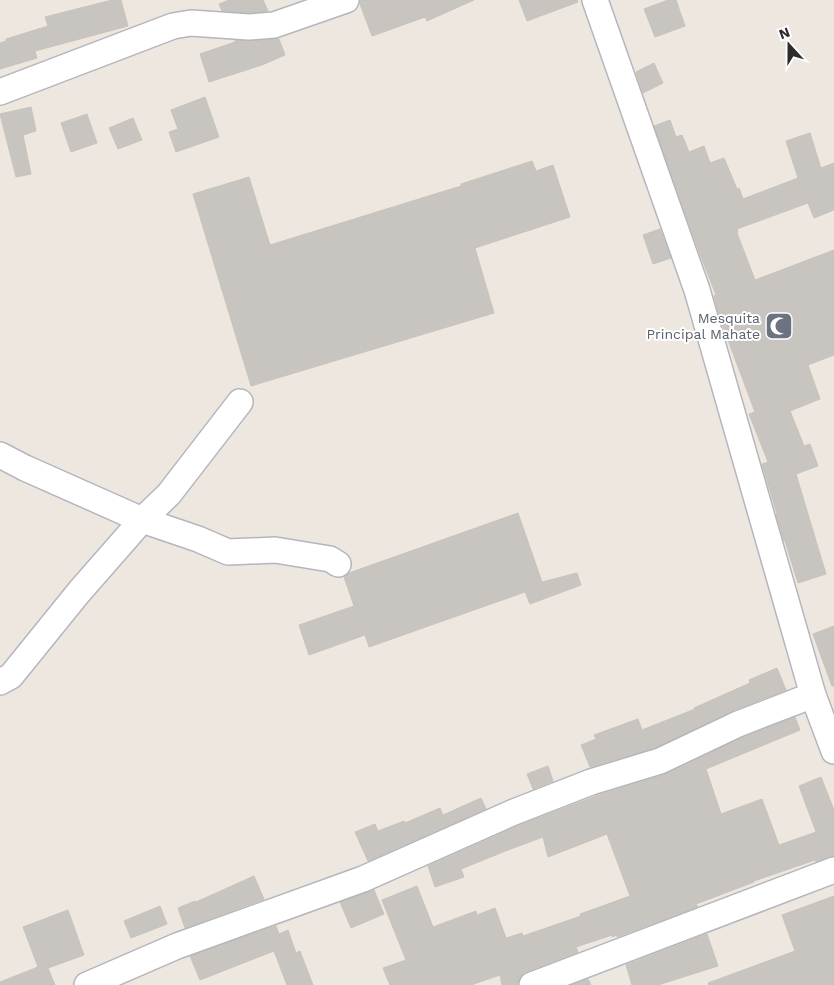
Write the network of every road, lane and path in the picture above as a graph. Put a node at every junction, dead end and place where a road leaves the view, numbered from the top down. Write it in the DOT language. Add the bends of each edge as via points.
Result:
graph roads {
  1 [pos="346,0"];
  2 [pos="595,0"];
  3 [pos="0,92"];
  4 [pos="240,402"];
  5 [pos="0,455"];
  6 [pos="142,520"];
  7 [pos="338,564"];
  8 [pos="0,682"];
  9 [pos="813,695"];
  10 [pos="834,751"];
  11 [pos="834,870"];
  12 [pos="87,985"];
  13 [pos="532,985"];
  1 -- 3 [label="street" via="274,25 249,27 191,23 173,26"];
  2 -- 9 [label="street" via="697,290"];
  4 -- 6 [label="street" via="169,494"];
  5 -- 6 [label="street"];
  6 -- 7 [label="street" via="228,552 274,550 330,559"];
  6 -- 8 [label="street" via="78,592 11,676"];
  9 -- 10 [label="street"];
  9 -- 12 [label="street" via="738,724 660,761 531,805 363,879 177,946"];
  11 -- 13 [label="street"];
}
